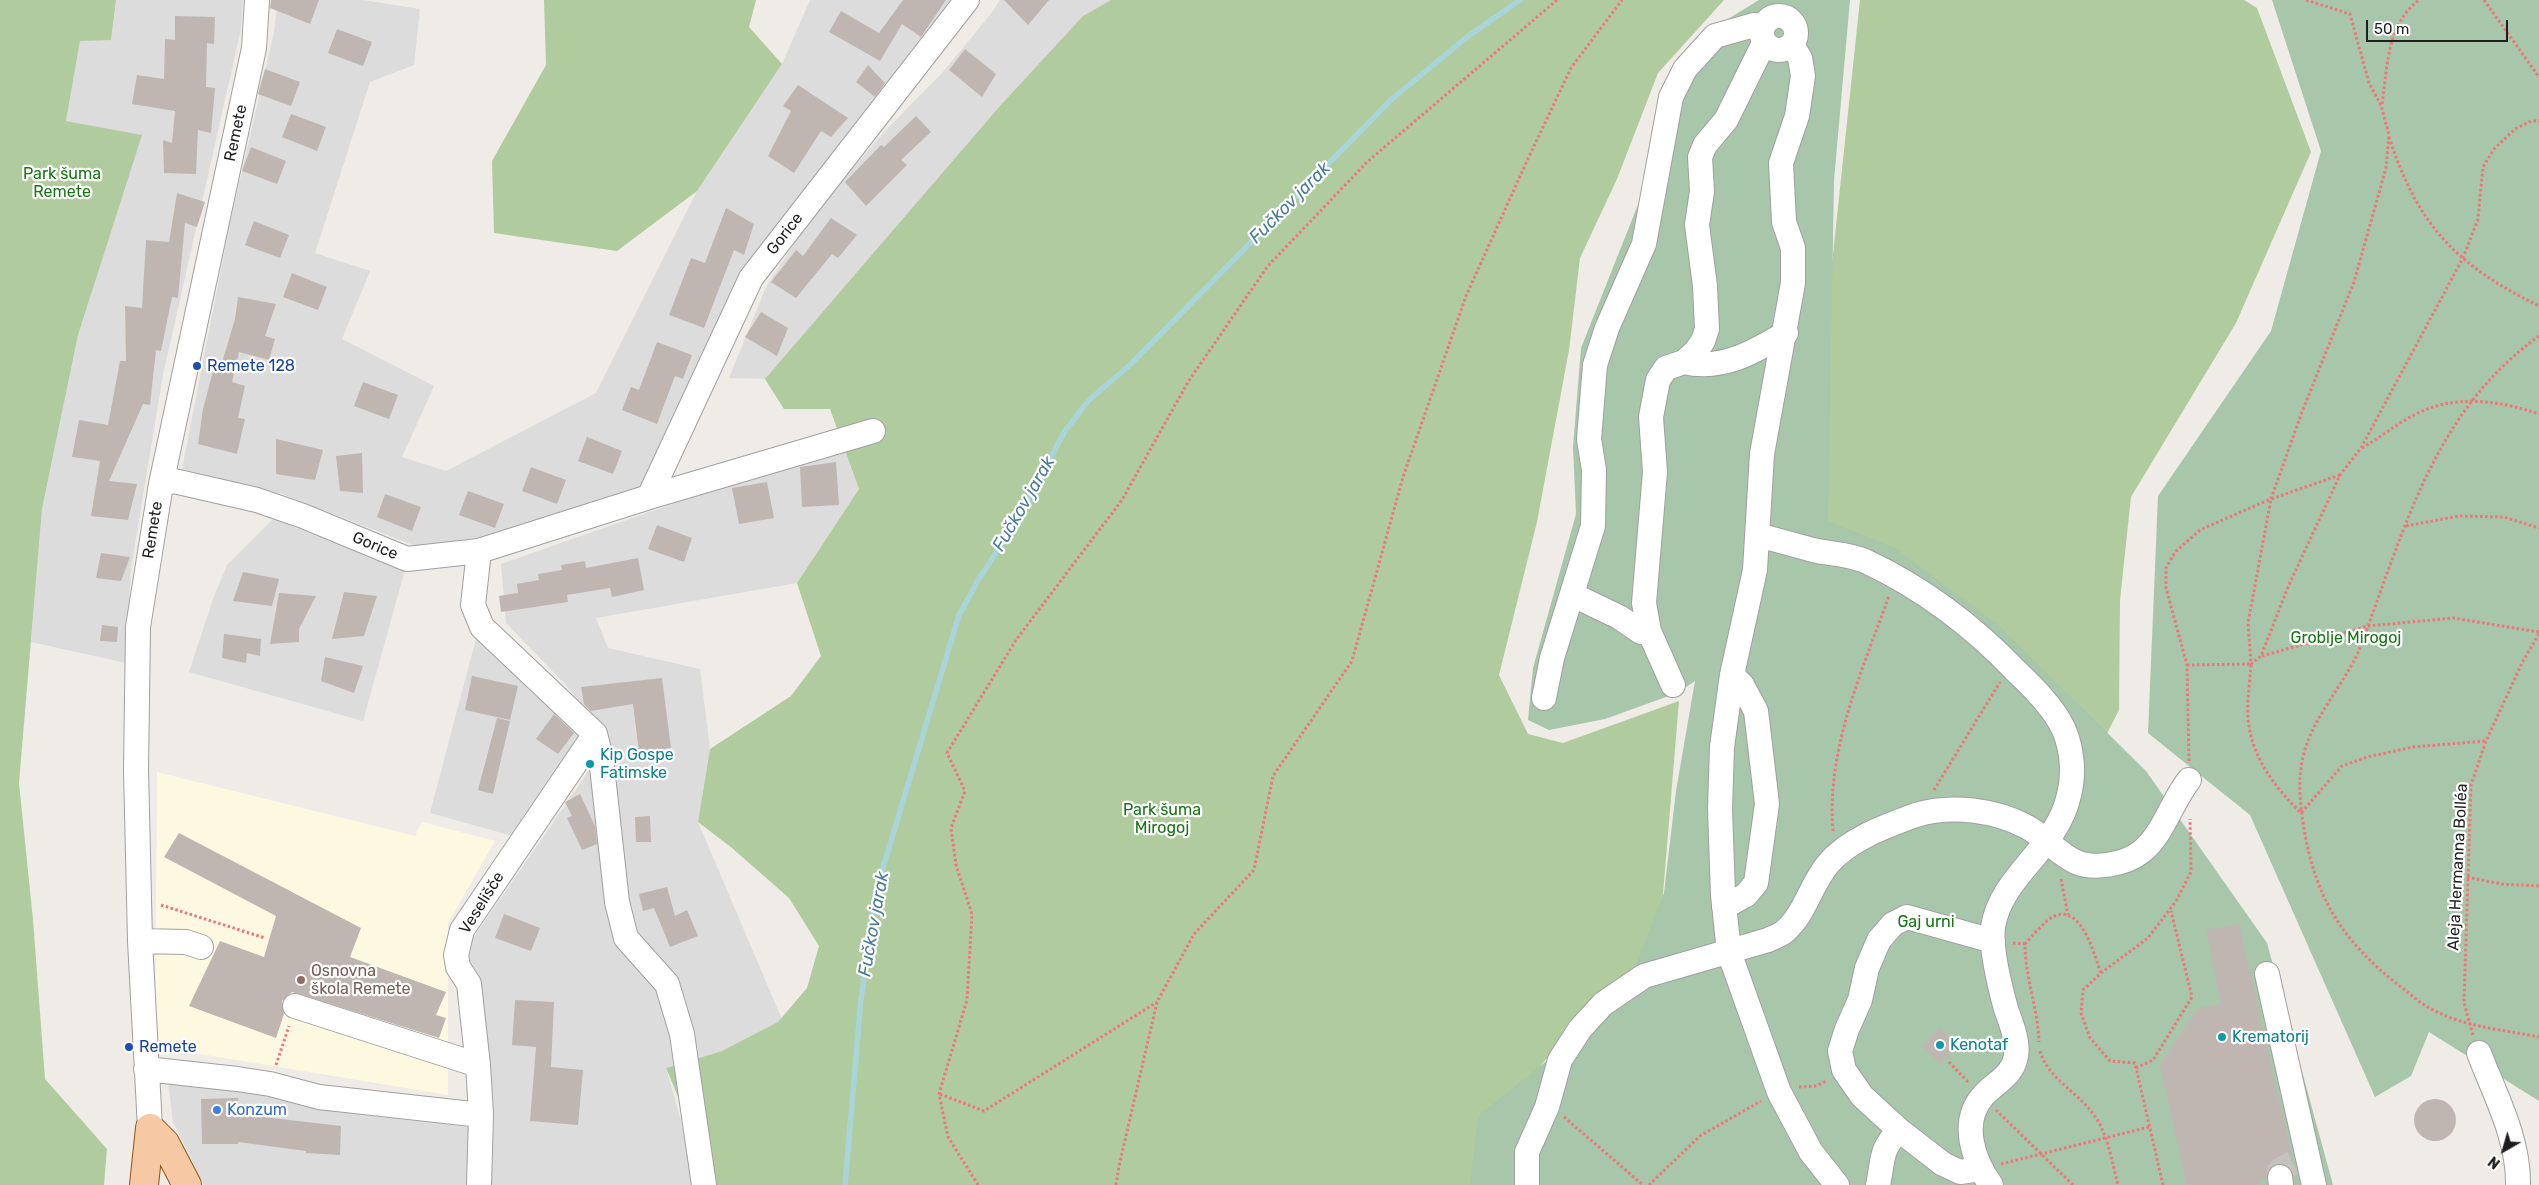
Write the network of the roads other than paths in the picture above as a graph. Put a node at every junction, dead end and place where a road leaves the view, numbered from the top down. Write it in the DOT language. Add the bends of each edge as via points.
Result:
graph roads {
  1 [pos="257,0"];
  2 [pos="968,0"];
  3 [pos="1764,34"];
  4 [pos="1786,333"];
  5 [pos="1684,362"];
  6 [pos="873,431"];
  7 [pos="161,484"];
  8 [pos="648,497"];
  9 [pos="1758,535"];
  10 [pos="479,551"];
  11 [pos="1572,595"];
  12 [pos="1649,632"];
  13 [pos="1732,675"];
  14 [pos="1673,685"];
  15 [pos="1544,698"];
  16 [pos="595,734"];
  17 [pos="2189,780"];
  18 [pos="2053,845"];
  19 [pos="1724,907"];
  20 [pos="140,941"];
  21 [pos="1993,941"];
  22 [pos="201,947"];
  23 [pos="1729,952"];
  24 [pos="2267,974"];
  25 [pos="295,1006"];
  26 [pos="2479,1053"];
  27 [pos="478,1065"];
  28 [pos="146,1069"];
  29 [pos="481,1115"];
  30 [pos="150,1128"];
  31 [pos="1898,1130"];
  32 [pos="2291,1171"];
  33 [pos="1986,1177"];
  34 [pos="144,1185"];
  35 [pos="187,1185"];
  36 [pos="479,1185"];
  37 [pos="704,1185"];
  38 [pos="1527,1185"];
  39 [pos="1837,1185"];
  40 [pos="1878,1185"];
  41 [pos="2314,1185"];
  42 [pos="2518,1185"];
  1 -- 7 [label="street, Remete" via="254,48"];
  2 -- 8 [label="street, Gorice" via="751,278"];
  3 -- 4 [label="street" via="1771,49 1779,51 1792,45 1800,58 1803,76 1797,116 1781,163 1784,222 1793,248 1794,283"];
  3 -- 5 [label="street" via="1726,120 1705,145 1700,157 1702,192 1697,225 1707,330 1703,342"];
  3 -- 11 [label="street" via="1747,27 1716,36 1685,69 1671,97 1644,244 1607,328 1595,365 1589,439 1594,470 1593,526"];
  4 -- 5 [label="street" via="1740,358 1719,364"];
  4 -- 9 [label="street" via="1762,454"];
  5 -- 12 [label="street" via="1666,368 1658,380 1651,417 1655,472 1644,603"];
  6 -- 8 [label="street, Gorice"];
  7 -- 10 [label="street, Gorice" via="174,481 257,500 407,559"];
  7 -- 20 [label="street, Remete" via="138,627 136,770"];
  8 -- 10 [label="street, Gorice"];
  9 -- 13 [label="street" via="1755,570"];
  9 -- 18 [label="street" via="1862,560 1917,588 1985,639 2038,693 2060,723 2070,748 2072,772 2069,795"];
  10 -- 16 [label="street" via="473,605 482,627"];
  11 -- 12 [label="street" via="1605,609 1641,632"];
  11 -- 15 [label="street" via="1552,658"];
  12 -- 14 [label="street"];
  13 -- 19 [label="street" via="1722,747 1720,809"];
  13 -- 19 [label="street" via="1742,684 1756,711 1767,804 1756,883 1746,895"];
  16 -- 27 [label="street, Veselišče" via="462,930 456,955 458,967 469,984"];
  16 -- 37 [label="street" via="601,758 617,902 626,938 668,984 682,1034"];
  17 -- 18 [label="street" via="2158,832 2141,852 2121,862 2104,866 2076,862"];
  18 -- 21 [label="street" via="2012,885 1998,906"];
  18 -- 23 [label="street" via="2026,826 1988,813 1952,810 1919,814 1855,841 1828,864 1785,932"];
  19 -- 23 [label="street"];
  20 -- 22 [label="street" via="186,942"];
  20 -- 28 [label="street, Remete"];
  21 -- 31 [label="street" via="1907,917 1893,924 1879,940 1840,1051 1844,1070 1862,1096"];
  21 -- 33 [label="street" via="2016,1055 2012,1069 1982,1096 1972,1112 1970,1134"];
  23 -- 38 [label="street" via="1644,976 1603,1004 1580,1029 1560,1060 1547,1107 1527,1152"];
  23 -- 39 [label="street" via="1779,1092 1811,1152"];
  24 -- 32 [label="street"];
  25 -- 27 [label="street"];
  26 -- 42 [label="street" via="2513,1142"];
  27 -- 29 [label="street, Veselišče"];
  28 -- 29 [label="street" via="270,1084 319,1097"];
  28 -- 30 [label="street, Remete"];
  29 -- 36 [label="street, Veselišče"];
  30 -- 34 [label="main road"];
  30 -- 35 [label="main road" via="165,1143"];
  31 -- 33 [label="street" via="1943,1164 1960,1172"];
  31 -- 40 [label="street" via="1886,1144"];
  32 -- 41 [label="street"];
}
